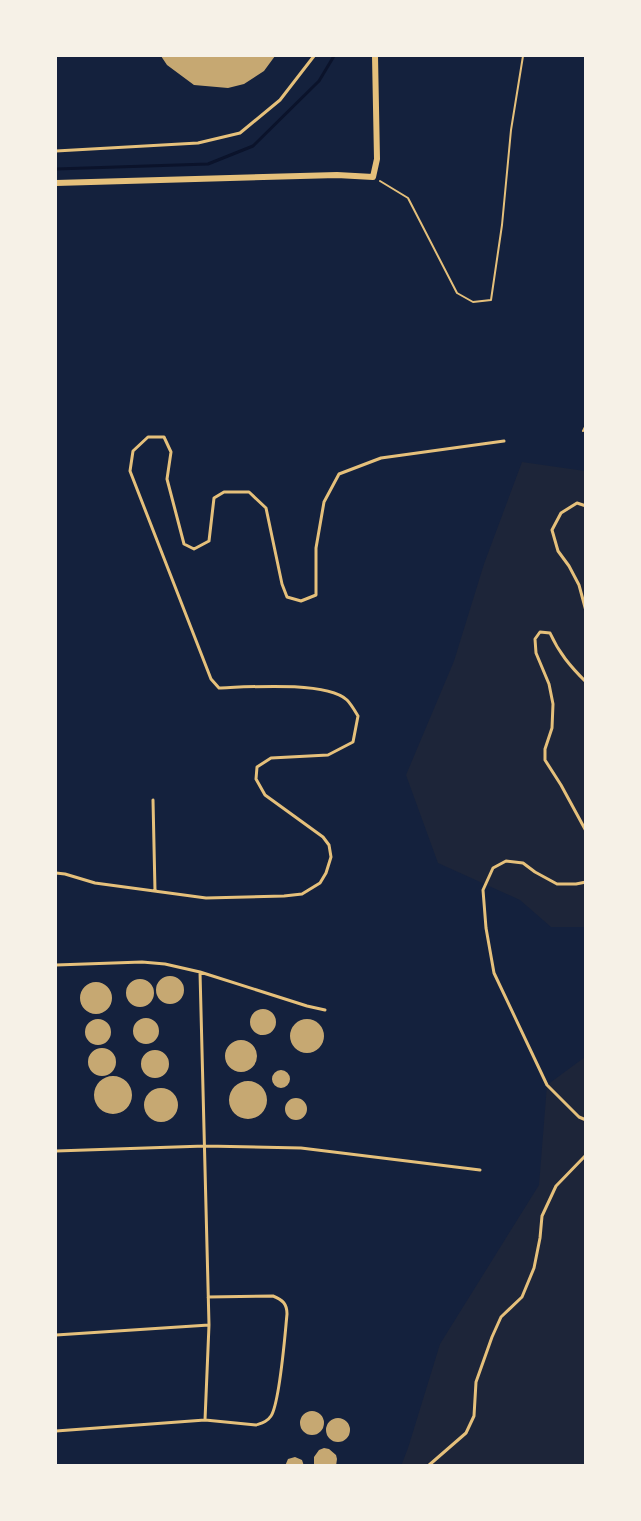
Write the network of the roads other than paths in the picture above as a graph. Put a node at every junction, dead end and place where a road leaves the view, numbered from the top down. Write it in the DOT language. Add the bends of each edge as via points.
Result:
graph roads {
  1 [pos="314,56"];
  2 [pos="375,56"];
  3 [pos="56,151"];
  4 [pos="56,183"];
  5 [pos="504,441"];
  6 [pos="585,506"];
  7 [pos="585,611"];
  8 [pos="585,682"];
  9 [pos="153,800"];
  10 [pos="585,831"];
  11 [pos="56,873"];
  12 [pos="585,882"];
  13 [pos="155,891"];
  14 [pos="56,965"];
  15 [pos="200,972"];
  16 [pos="324,1010"];
  17 [pos="585,1120"];
  18 [pos="205,1146"];
  19 [pos="56,1151"];
  20 [pos="585,1155"];
  21 [pos="480,1170"];
  22 [pos="208,1297"];
  23 [pos="209,1325"];
  24 [pos="56,1335"];
  25 [pos="205,1420"];
  26 [pos="56,1431"];
  27 [pos="428,1466"];
  1 -- 3 [label="lane" via="280,100 240,133 198,143"];
  2 -- 4 [label="street" via="377,159 373,177"];
  5 -- 13 [label="lane" via="381,458 339,474 324,502 316,548 316,595 301,601 287,597 282,584 266,507 249,492 224,492 214,498 208,542 194,549 184,544 167,479 171,452 164,437 148,437 133,451 130,471 211,679 219,688 289,686 329,692 347,700 358,716 353,742 328,755 271,758 257,767 256,779 265,795 329,845 331,857 320,883 302,894 284,896 206,898"];
  6 -- 7 [label="lane" via="577,503 561,513 552,530 558,551 579,585"];
  8 -- 10 [label="lane" via="558,651 550,633 540,632 535,639 536,654 553,704 545,760"];
  9 -- 13 [label="lane"];
  11 -- 13 [label="lane"];
  12 -- 17 [label="lane" via="557,884 524,863 506,861 493,868 483,890 494,973 547,1085"];
  14 -- 15 [label="lane" via="142,962"];
  15 -- 16 [label="lane"];
  15 -- 18 [label="lane"];
  18 -- 19 [label="lane"];
  18 -- 21 [label="lane" via="301,1148"];
  18 -- 22 [label="lane"];
  20 -- 27 [label="lane" via="556,1186 542,1216 534,1268 522,1297 501,1317 492,1337 476,1382 474,1416 466,1433"];
  22 -- 23 [label="lane"];
  22 -- 25 [label="lane" via="273,1296 283,1300 287,1314 272,1414 256,1425"];
  23 -- 24 [label="lane"];
  23 -- 25 [label="lane"];
  25 -- 26 [label="lane"];
}
